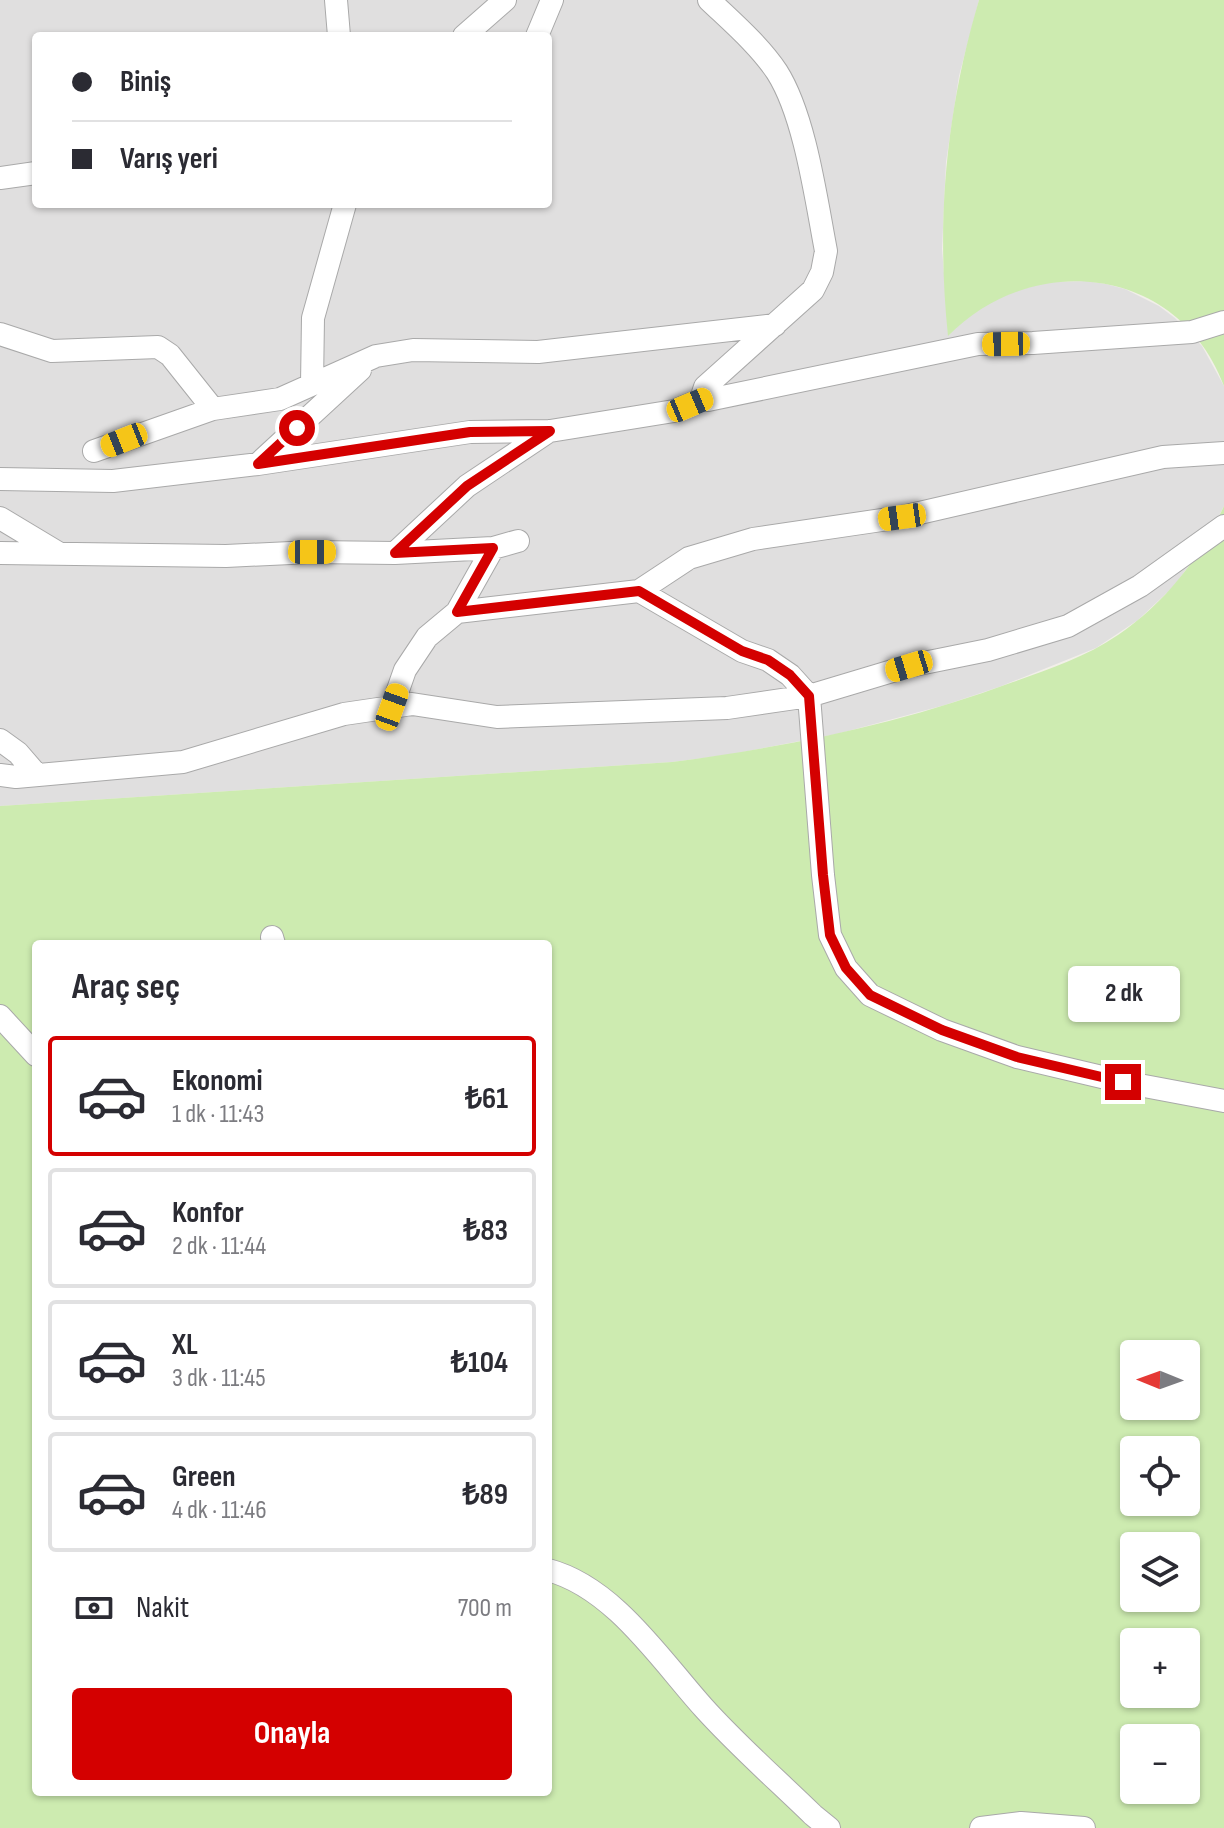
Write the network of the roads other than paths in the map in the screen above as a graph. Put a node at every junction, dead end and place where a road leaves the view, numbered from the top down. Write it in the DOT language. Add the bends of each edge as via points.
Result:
graph roads {
  1 [pos="336,0"];
  2 [pos="505,0"];
  3 [pos="552,0"];
  4 [pos="709,0"];
  5 [pos="339,32"];
  6 [pos="469,32"];
  7 [pos="539,32"];
  8 [pos="32,174"];
  9 [pos="0,178"];
  10 [pos="344,208"];
  11 [pos="1224,322"];
  12 [pos="775,325"];
  13 [pos="0,334"];
  14 [pos="376,356"];
  15 [pos="312,384"];
  16 [pos="706,398"];
  17 [pos="213,409"];
  18 [pos="550,431"];
  19 [pos="94,451"];
  20 [pos="1224,453"];
  21 [pos="258,464"];
  22 [pos="0,479"];
  23 [pos="0,518"];
  24 [pos="1224,526"];
  25 [pos="518,541"];
  26 [pos="493,548"];
  27 [pos="0,553"];
  28 [pos="395,553"];
  29 [pos="61,554"];
  30 [pos="639,591"];
  31 [pos="457,612"];
  32 [pos="809,696"];
  33 [pos="392,707"];
  34 [pos="0,740"];
  35 [pos="0,775"];
  36 [pos="37,775"];
  37 [pos="0,1016"];
  38 [pos="32,1051"];
  39 [pos="1224,1101"];
  40 [pos="552,1572"];
  41 [pos="829,1828"];
  42 [pos="981,1828"];
  43 [pos="1084,1828"];
  1 -- 5 [label="street"];
  2 -- 6 [label="street"];
  3 -- 7 [label="street"];
  4 -- 12 [label="street" via="777,72 797,113 826,251 813,290"];
  8 -- 9 [label="street"];
  10 -- 15 [label="street" via="313,318"];
  11 -- 16 [label="street" via="1192,332 978,344 714,401"];
  12 -- 14 [label="street" via="538,352 413,350"];
  12 -- 16 [label="street" via="705,387"];
  13 -- 17 [label="street" via="52,351 158,347"];
  14 -- 15 [label="street"];
  14 -- 21 [label="street"];
  15 -- 17 [label="street" via="280,399"];
  16 -- 18 [label="street" via="674,411"];
  17 -- 19 [label="street"];
  18 -- 21 [label="street" via="470,432"];
  18 -- 28 [label="street" via="467,486"];
  20 -- 30 [label="street" via="1163,457 902,517 753,539 689,558"];
  21 -- 22 [label="street" via="113,481"];
  23 -- 29 [label="street"];
  24 -- 32 [label="street" via="1140,586 1068,626"];
  25 -- 26 [label="street"];
  26 -- 28 [label="street"];
  26 -- 31 [label="street"];
  27 -- 29 [label="street"];
  28 -- 29 [label="street"];
  30 -- 31 [label="street"];
  30 -- 32 [label="street" via="742,651 768,660"];
  31 -- 33 [label="street" via="427,637 405,670"];
  32 -- 33 [label="street" via="727,708 497,717 412,704"];
  32 -- 39 [label="street" via="830,935 846,968 870,995 942,1030 1017,1057"];
  33 -- 36 [label="street" via="344,714 183,762"];
  34 -- 36 [label="street"];
  35 -- 36 [label="street"];
  37 -- 38 [label="street"];
  40 -- 41 [label="street" via="596,1592 653,1647 704,1708"];
  42 -- 43 [label="street" via="1021,1823"];
}
